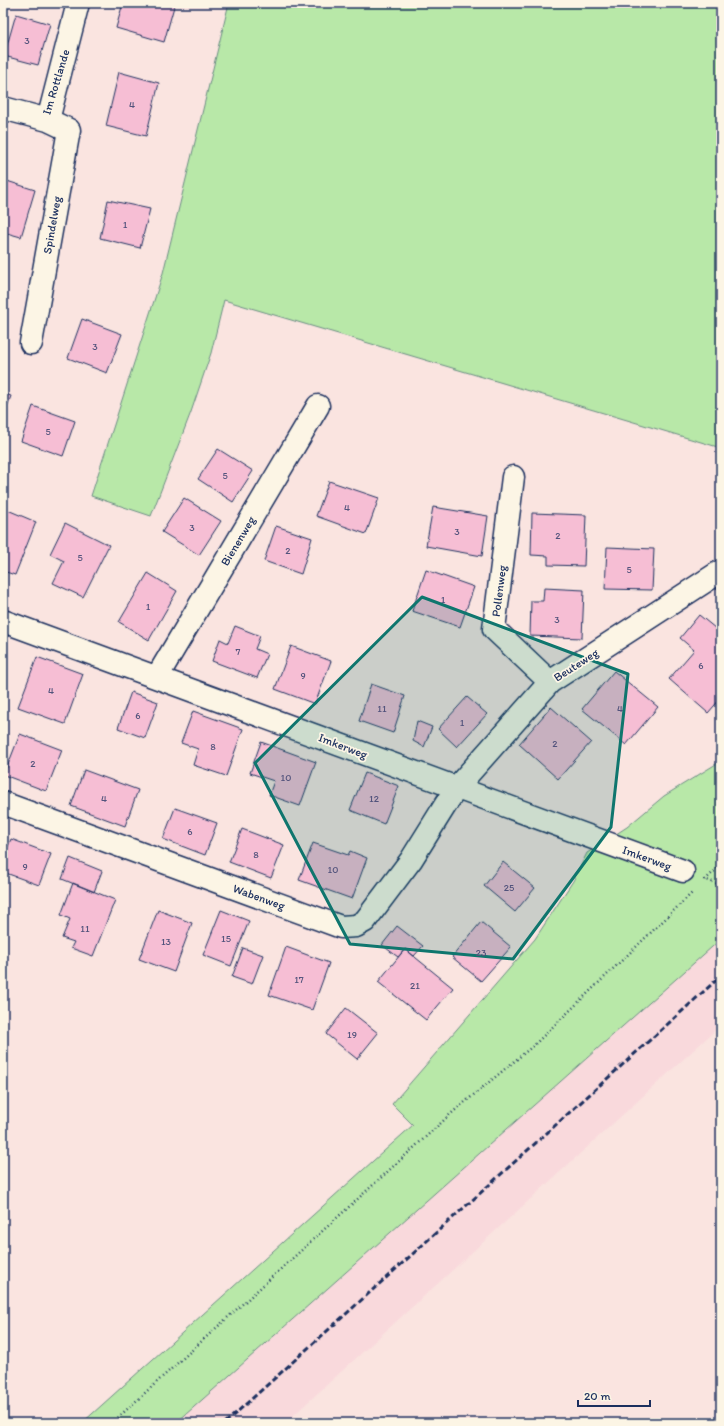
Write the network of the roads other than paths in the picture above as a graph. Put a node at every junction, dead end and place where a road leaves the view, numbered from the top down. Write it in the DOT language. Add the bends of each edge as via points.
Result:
graph roads {
  1 [pos="78,3"];
  2 [pos="3,108"];
  3 [pos="48,120"];
  4 [pos="31,343"];
  5 [pos="318,406"];
  6 [pos="513,477"];
  7 [pos="721,570"];
  8 [pos="3,621"];
  9 [pos="157,677"];
  10 [pos="550,682"];
  11 [pos="456,788"];
  12 [pos="3,803"];
  13 [pos="683,871"];
  1 -- 3 [label="street, Im Rottlande"];
  2 -- 3 [label="street, Im Rottlande"];
  3 -- 4 [label="street, Spindelweg" via="69,130"];
  5 -- 9 [label="street, Bienenweg"];
  6 -- 10 [label="street, Pollenweg" via="494,629"];
  7 -- 10 [label="street, Beuteweg"];
  8 -- 9 [label="street, Imkerweg"];
  9 -- 11 [label="street, Imkerweg"];
  10 -- 11 [label="street, Beuteweg"];
  11 -- 12 [label="street, Wabenweg" via="411,860 365,922 356,926 341,927"];
  11 -- 13 [label="street, Imkerweg"];
}
